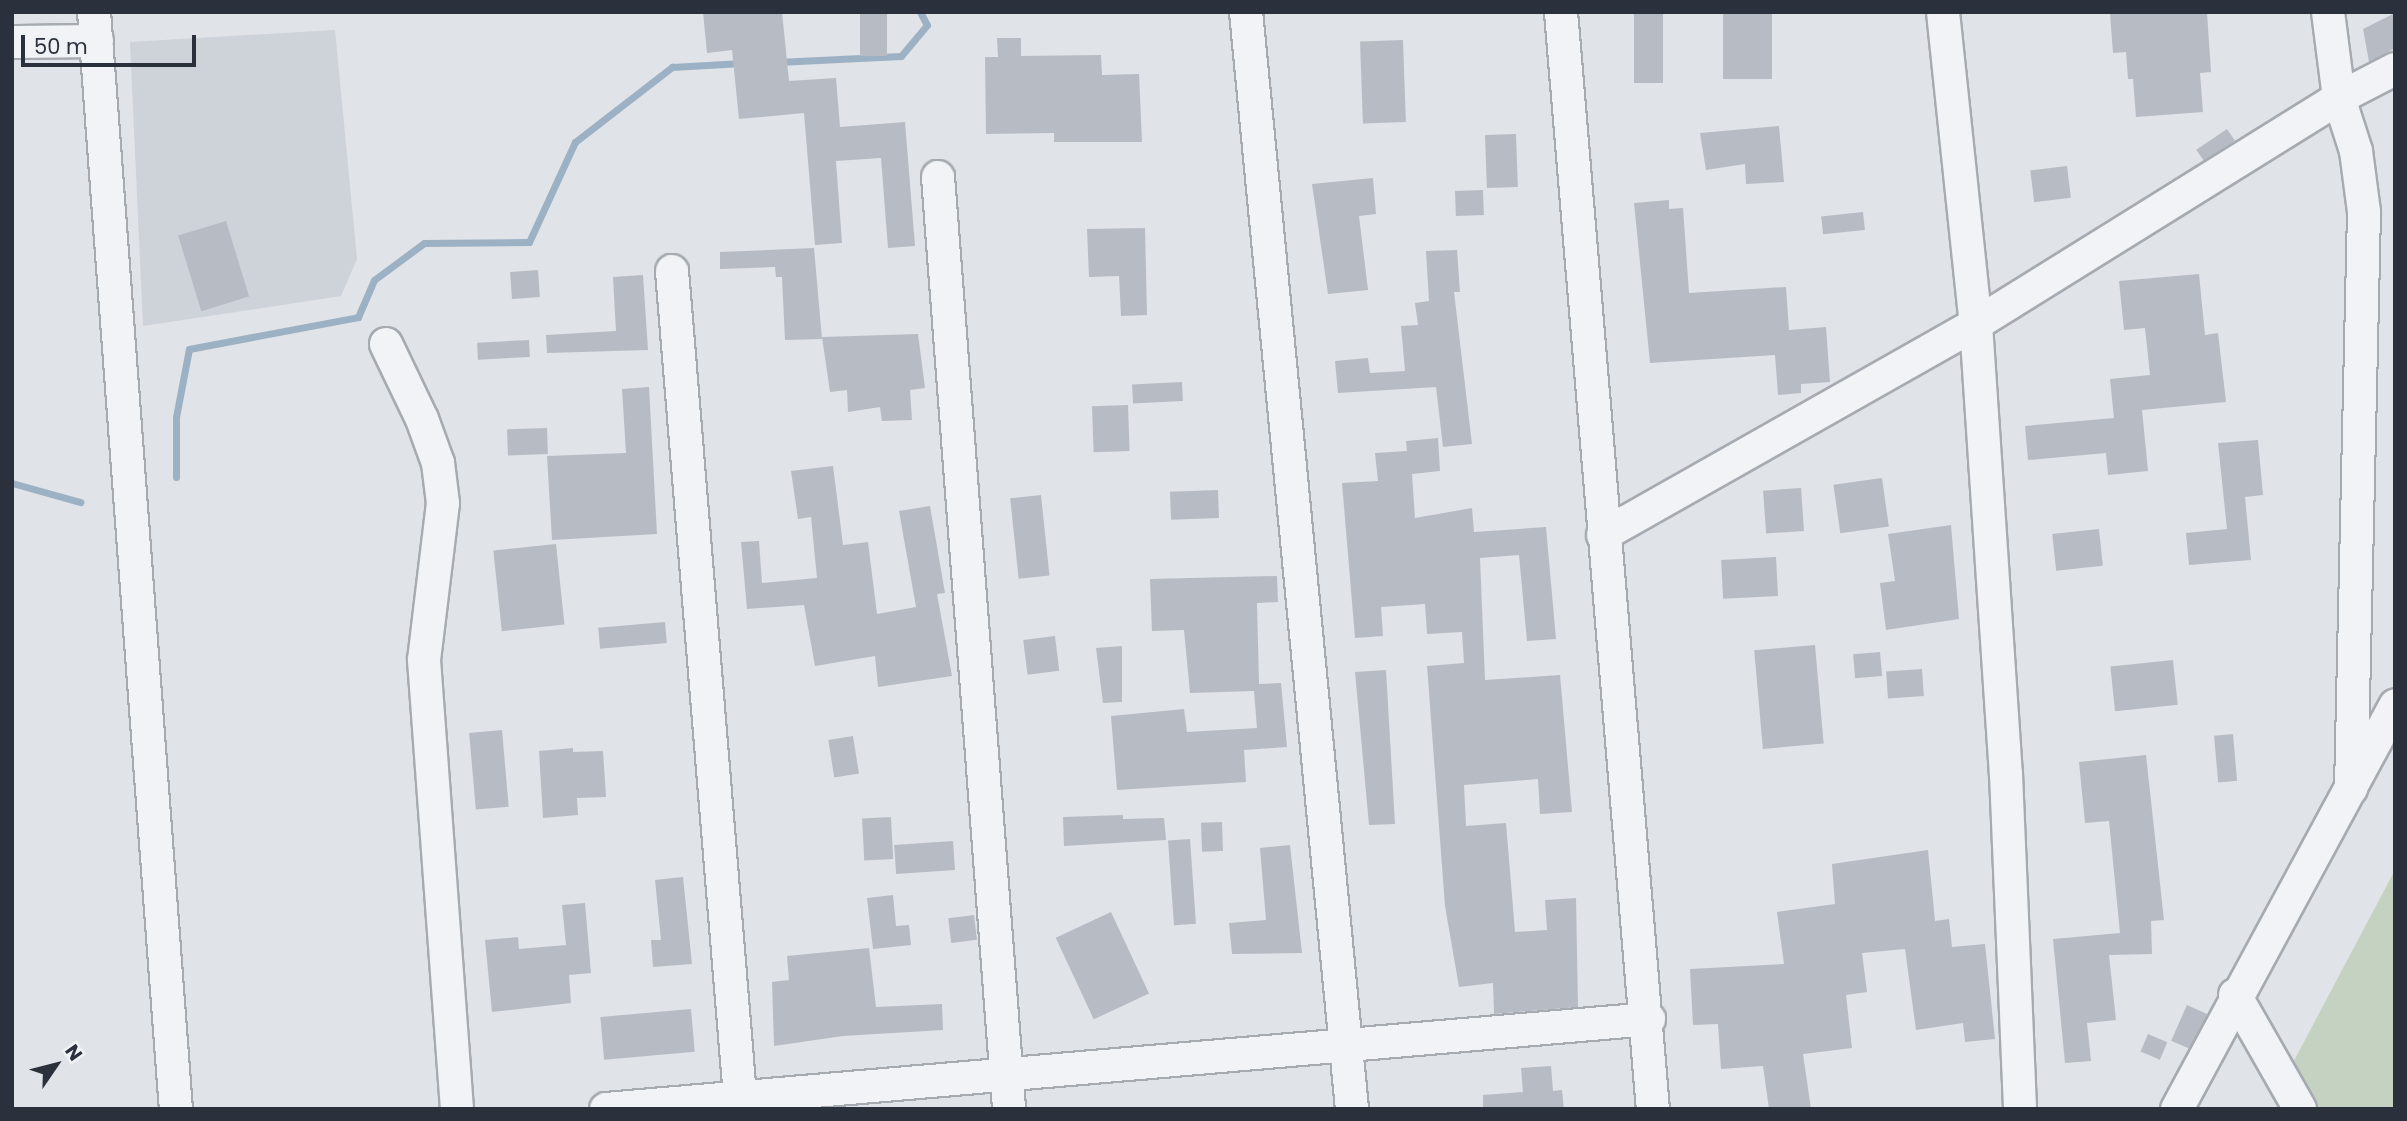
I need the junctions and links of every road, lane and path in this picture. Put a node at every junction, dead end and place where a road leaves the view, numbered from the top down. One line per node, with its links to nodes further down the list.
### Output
1 (1246, 12): 18 (street)
2 (1561, 12): 13 (street)
3 (1943, 12): 11 (street)
4 (2328, 12): 8 (street)
5 (96, 27): 6 (street); 21 (street)
6 (12, 42)
7 (2395, 69): 8 (street)
8 (2339, 98): 11 (street); 15 (street)
9 (938, 177): 19 (street)
10 (672, 271): 20 (street)
11 (1976, 324): 13 (street); 27 (street)
12 (386, 344): 22 (street)
13 (1603, 535): 17 (street)
14 (2395, 705): 15 (street)
15 (2351, 789): 16 (street)
16 (2235, 995): 28 (street); 29 (street)
17 (1649, 1019): 18 (street); 26 (street)
18 (1347, 1048): 19 (street); 25 (street)
19 (1005, 1076): 20 (street); 24 (street)
20 (741, 1104): 23 (street)
21 (176, 1109)
22 (457, 1109)
23 (606, 1109)
24 (1009, 1109)
25 (1352, 1109)
26 (1653, 1109)
27 (2020, 1109)
28 (2177, 1109)
29 (2300, 1109)

